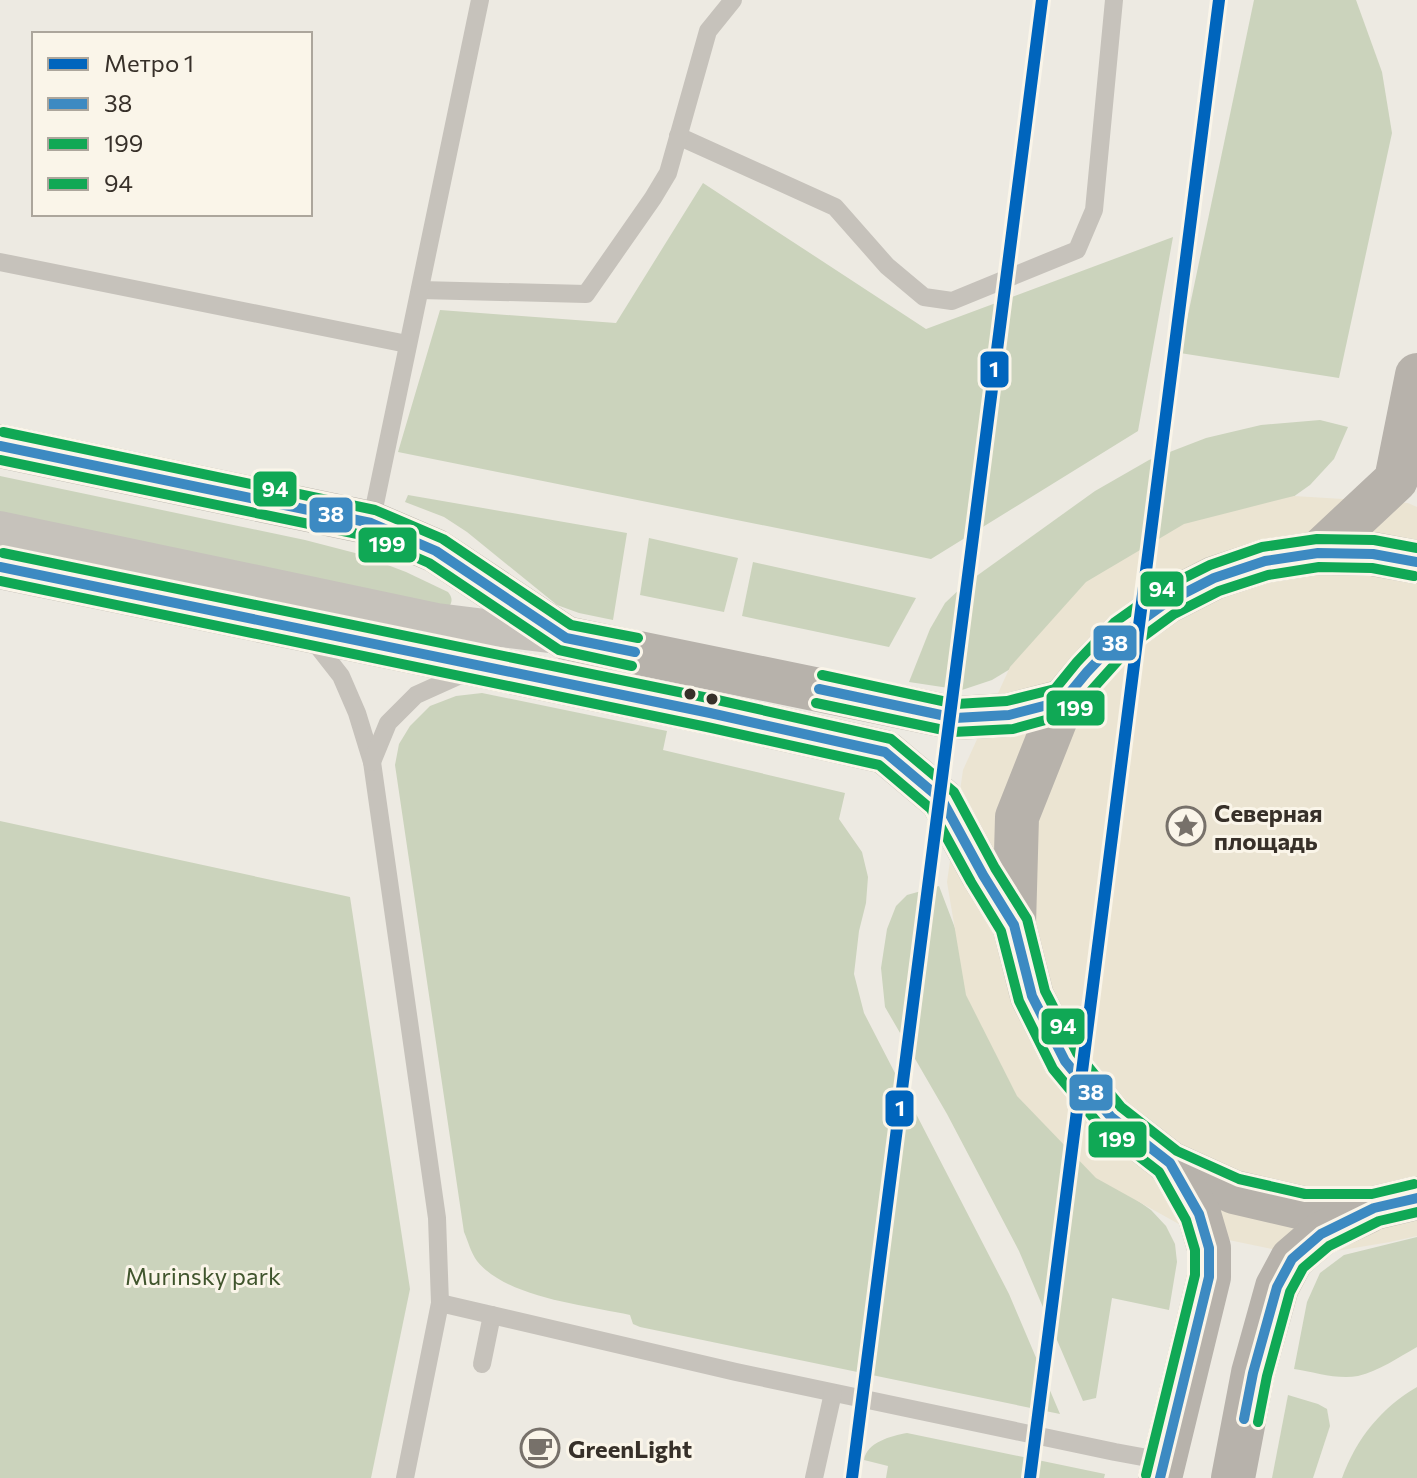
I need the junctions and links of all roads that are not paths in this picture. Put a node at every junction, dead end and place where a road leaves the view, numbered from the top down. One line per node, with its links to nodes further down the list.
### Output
1 (480, 0): 6 (lane)
2 (733, 0): 4 (lane)
3 (1114, 0): 4 (lane)
4 (678, 136): 6 (lane)
5 (0, 262): 7 (lane)
6 (420, 290): 7 (lane)
7 (407, 344): 10 (lane)
8 (1417, 375): 12 (main road)
9 (0, 446): 10 (main road)
10 (371, 523): 16 (main road)
11 (0, 529): 16 (street)
12 (1318, 553): 13 (main road); 18 (main road)
13 (1417, 562)
14 (0, 567): 15 (main road)
15 (305, 631): 17 (main road); 19 (lane)
16 (566, 638): 18 (main road)
17 (480, 666): 19 (lane); 20 (main road)
18 (1063, 701): 20 (main road)
19 (372, 762): 24 (lane)
20 (1014, 925): 21 (main road)
21 (1170, 1163): 23 (main road); 28 (main road)
22 (1417, 1198): 23 (main road)
23 (1374, 1208): 31 (main road)
24 (440, 1303): 25 (lane); 29 (lane)
25 (492, 1315): 26 (lane); 27 (lane)
26 (482, 1364)
27 (833, 1393): 28 (lane); 30 (lane)
28 (1162, 1470)
29 (405, 1478)
30 (814, 1478)
31 (1233, 1478)

